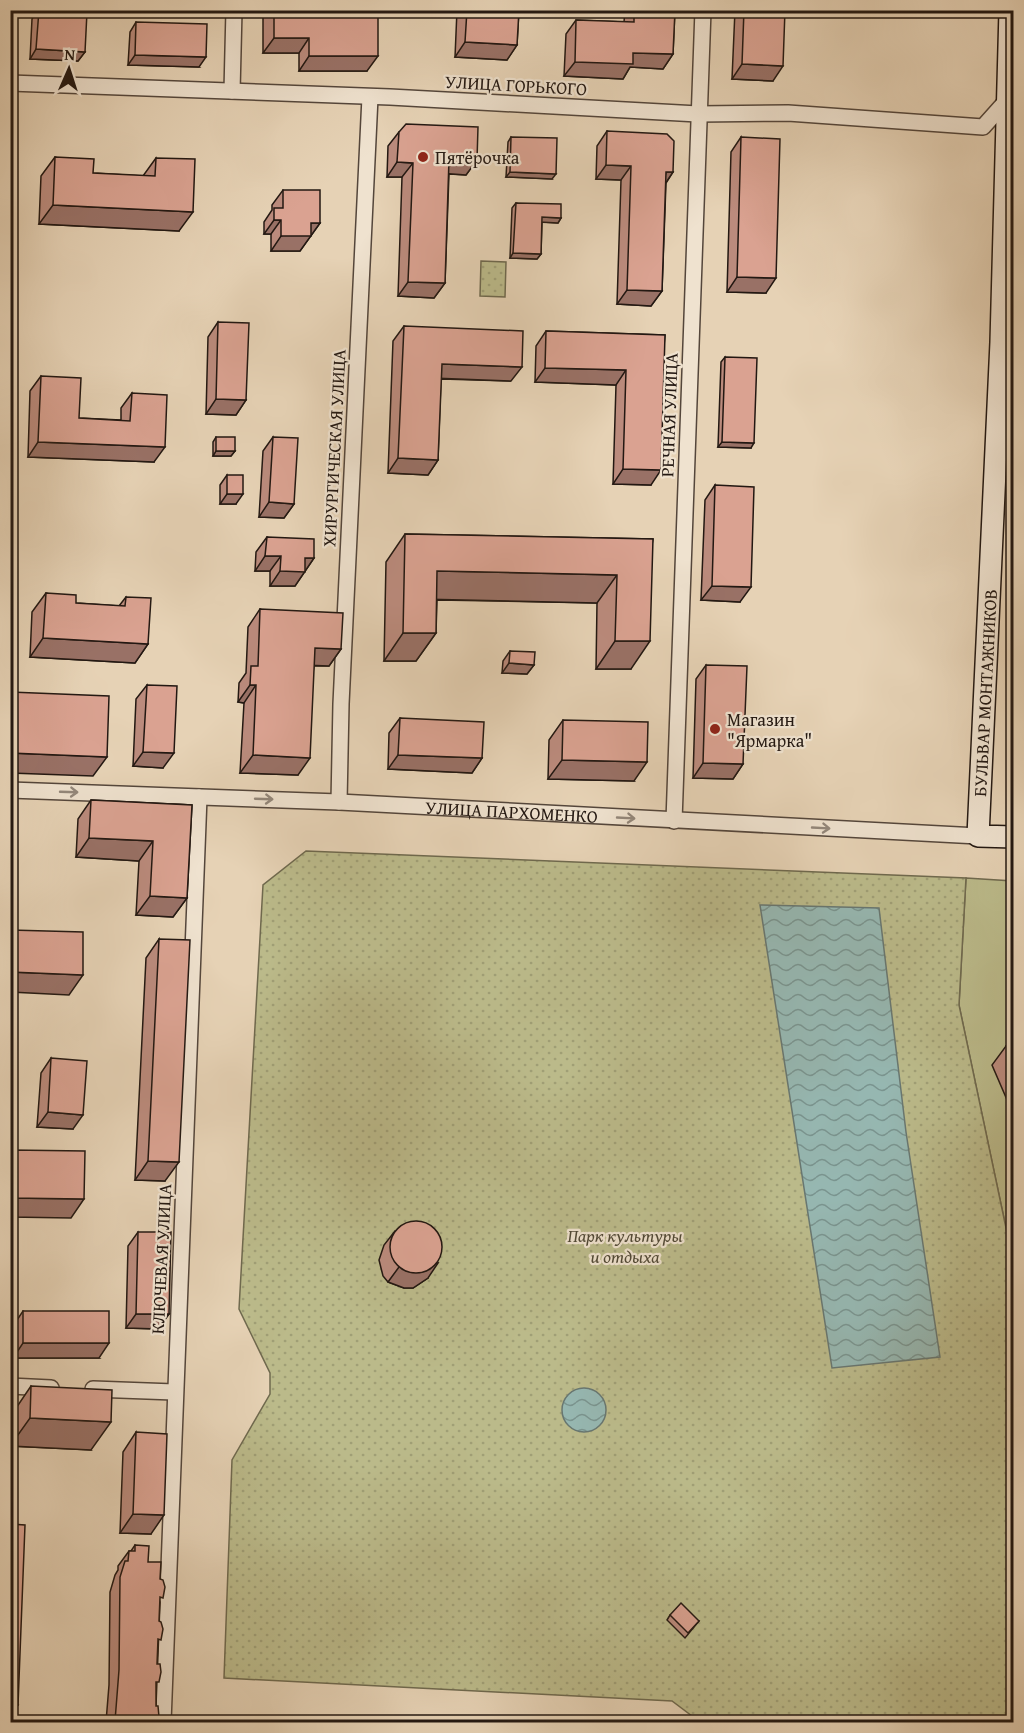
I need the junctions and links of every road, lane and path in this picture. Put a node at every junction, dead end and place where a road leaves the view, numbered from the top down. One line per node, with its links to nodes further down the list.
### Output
1 (234, 10): 5 (street)
2 (703, 10): 8 (street, РЕЧНАЯ УЛИЦА)
3 (1010, 10): 7 (street, БУЛЬВАР МОНТАЖНИКОВ)
4 (10, 83): 5 (street, УЛИЦА ГОРЬКОГО)
5 (232, 92): 6 (street, УЛИЦА ГОРЬКОГО)
6 (370, 97): 8 (street, УЛИЦА ГОРЬКОГО); 11 (street, ХИРУРГИЧЕСКАЯ УЛИЦА)
7 (1011, 99): 8 (street, УЛИЦА ГОРЬКОГО); 13 (street, БУЛЬВАР МОНТАЖНИКОВ)
8 (698, 114): 12 (street, РЕЧНАЯ УЛИЦА)
9 (10, 790): 10 (street, УЛИЦА ПАРХОМЕНКО, one-way to 10)
10 (199, 797): 11 (street, УЛИЦА ПАРХОМЕНКО, one-way to 11); 16 (street, КЛЮЧЕВАЯ УЛИЦА)
11 (339, 802): 12 (street, УЛИЦА ПАРХОМЕНКО, one-way to 12)
12 (674, 821): 13 (street, УЛИЦА ПАРХОМЕНКО, one-way to 13)
13 (978, 836): 14 (street, УЛИЦА ПАРХОМЕНКО)
14 (1014, 837)
15 (10, 1386): 16 (street)
16 (174, 1392): 17 (street, КЛЮЧЕВАЯ УЛИЦА)
17 (163, 1722)

